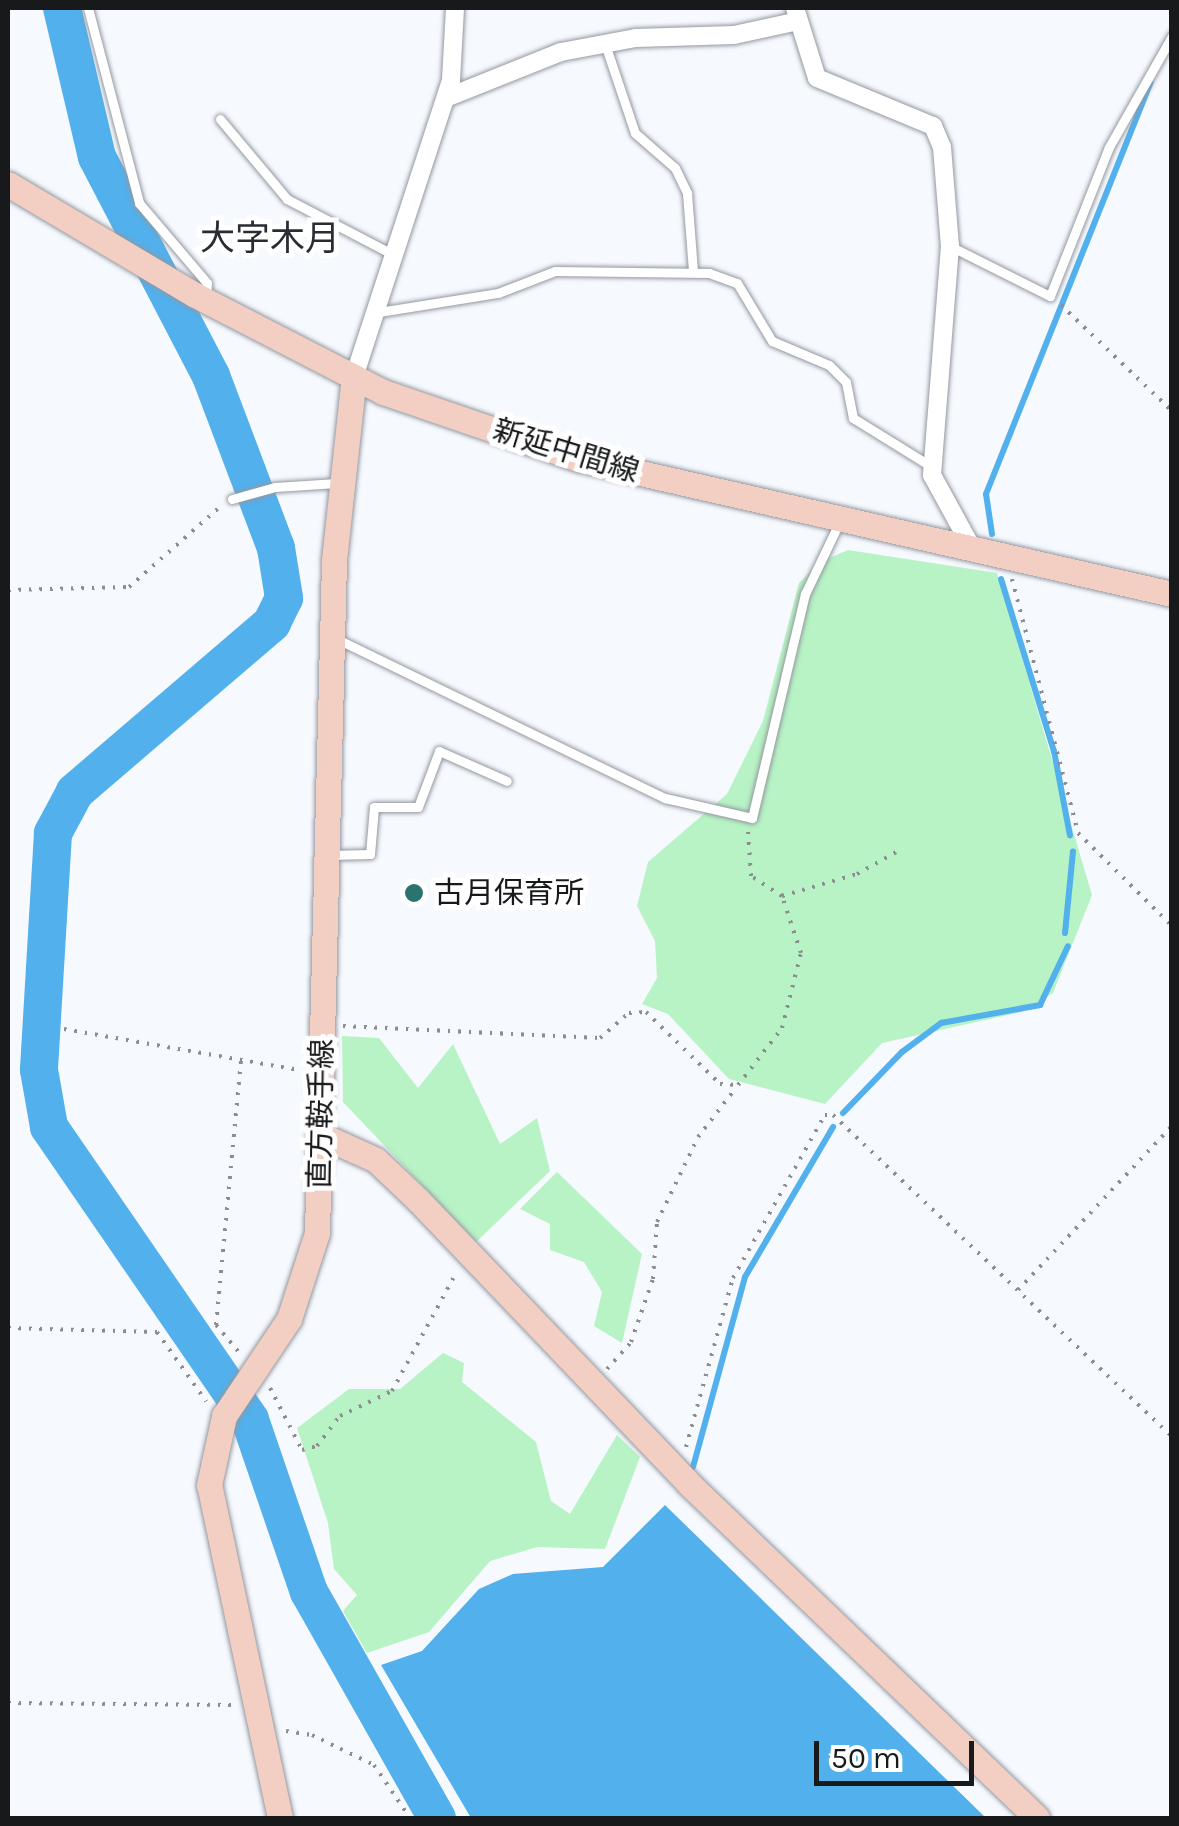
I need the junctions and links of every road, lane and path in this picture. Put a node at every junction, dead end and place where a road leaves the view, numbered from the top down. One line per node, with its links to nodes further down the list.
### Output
1 (88, 8): 13 (lane)
2 (455, 8): 6 (street)
3 (797, 14): 5 (street); 9 (street)
4 (1172, 36): 12 (lane)
5 (605, 44): 6 (street); 11 (lane)
6 (446, 98): 10 (street)
7 (220, 119): 10 (lane)
8 (8, 184): 13 (main road, 新延中間線)
9 (950, 246): 12 (lane); 17 (street)
10 (396, 256): 14 (street)
11 (693, 272): 14 (lane); 17 (lane)
12 (1050, 296): 16 (path)
13 (200, 298): 15 (main road, 新延中間線)
14 (379, 312): 15 (street)
15 (354, 377): 18 (main road, 直方鞍手線); 20 (main road, 新延中間線)
16 (1172, 411)
17 (932, 467): 21 (street)
18 (338, 483): 19 (lane); 25 (main road, 直方鞍手線)
19 (232, 500): 23 (path)
20 (840, 521): 21 (main road, 新延中間線); 27 (lane)
21 (973, 550): 22 (main road, 新延中間線)
22 (1009, 558): 24 (main road, 新延中間線); 31 (path)
23 (8, 590)
24 (1172, 594)
25 (332, 636): 27 (lane); 29 (main road, 直方鞍手線)
26 (507, 780): 29 (lane)
27 (752, 818): 30 (path)
28 (900, 850): 30 (path)
29 (327, 855): 32 (main road, 直方鞍手線)
30 (782, 896): 36 (path)
31 (1172, 926)
32 (323, 1026): 35 (main road, 直方鞍手線); 36 (path)
33 (64, 1030): 34 (path)
34 (241, 1060): 35 (path); 42 (path)
35 (323, 1074): 38 (main road, 直方鞍手線)
36 (738, 1086): 43 (path)
37 (1172, 1126): 40 (path)
38 (323, 1136): 39 (main road); 42 (main road, 直方鞍手線)
39 (470, 1254): 42 (path); 43 (main road)
40 (1018, 1290): 45 (path); 46 (path)
41 (8, 1328): 44 (path)
42 (256, 1370): 44 (main road, 直方鞍手線)
43 (592, 1382): 46 (main road)
44 (222, 1420): 48 (main road, 直方鞍手線)
45 (1172, 1438)
46 (673, 1468): 52 (main road)
47 (8, 1703): 48 (path)
48 (254, 1706): 49 (main road, 直方鞍手線)
49 (260, 1732): 50 (main road, 直方鞍手線); 51 (path)
50 (280, 1818)
51 (410, 1818)
52 (1037, 1818)

